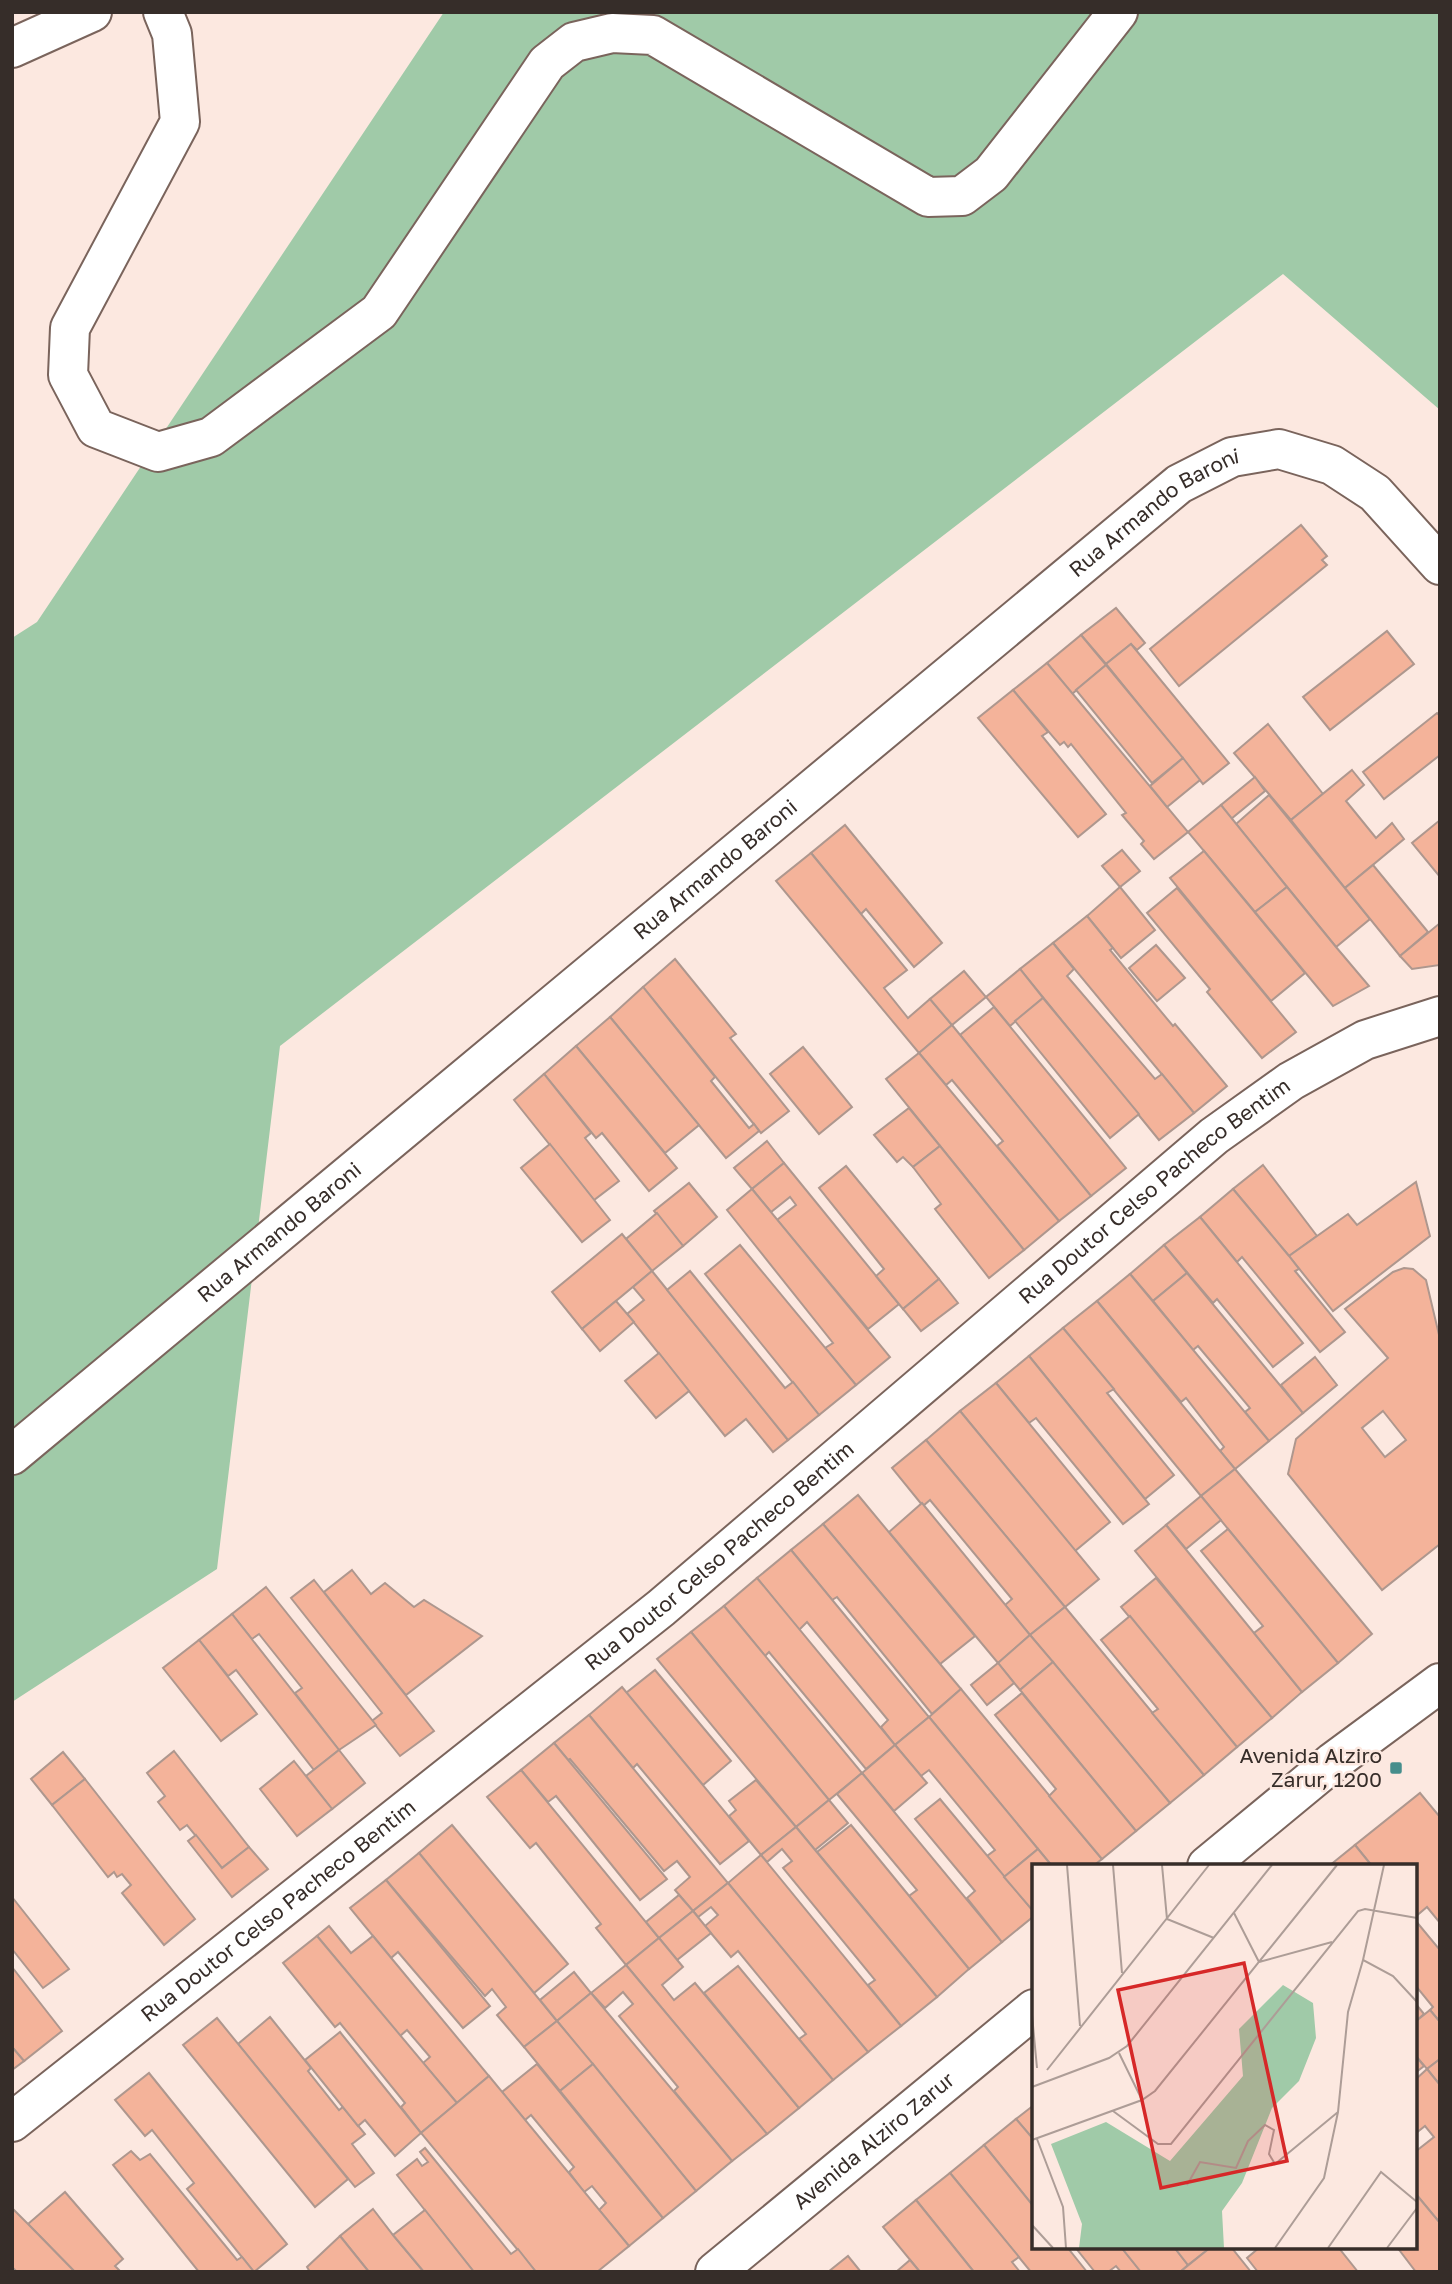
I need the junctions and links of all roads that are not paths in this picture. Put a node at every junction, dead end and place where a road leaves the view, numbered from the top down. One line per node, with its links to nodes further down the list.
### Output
1 (92, 12): 4 (street)
2 (163, 12): 3 (street)
3 (1118, 12)
4 (12, 48)
5 (1440, 565): 7 (street, Rua Armando Baroni)
6 (1440, 1016): 11 (street, Rua Doutor Celso Pacheco Bentim)
7 (12, 1455)
8 (1440, 1683): 9 (street)
9 (1209, 1864)
10 (1032, 2011): 12 (street, Avenida Alziro Zarur)
11 (12, 2122)
12 (715, 2272)

